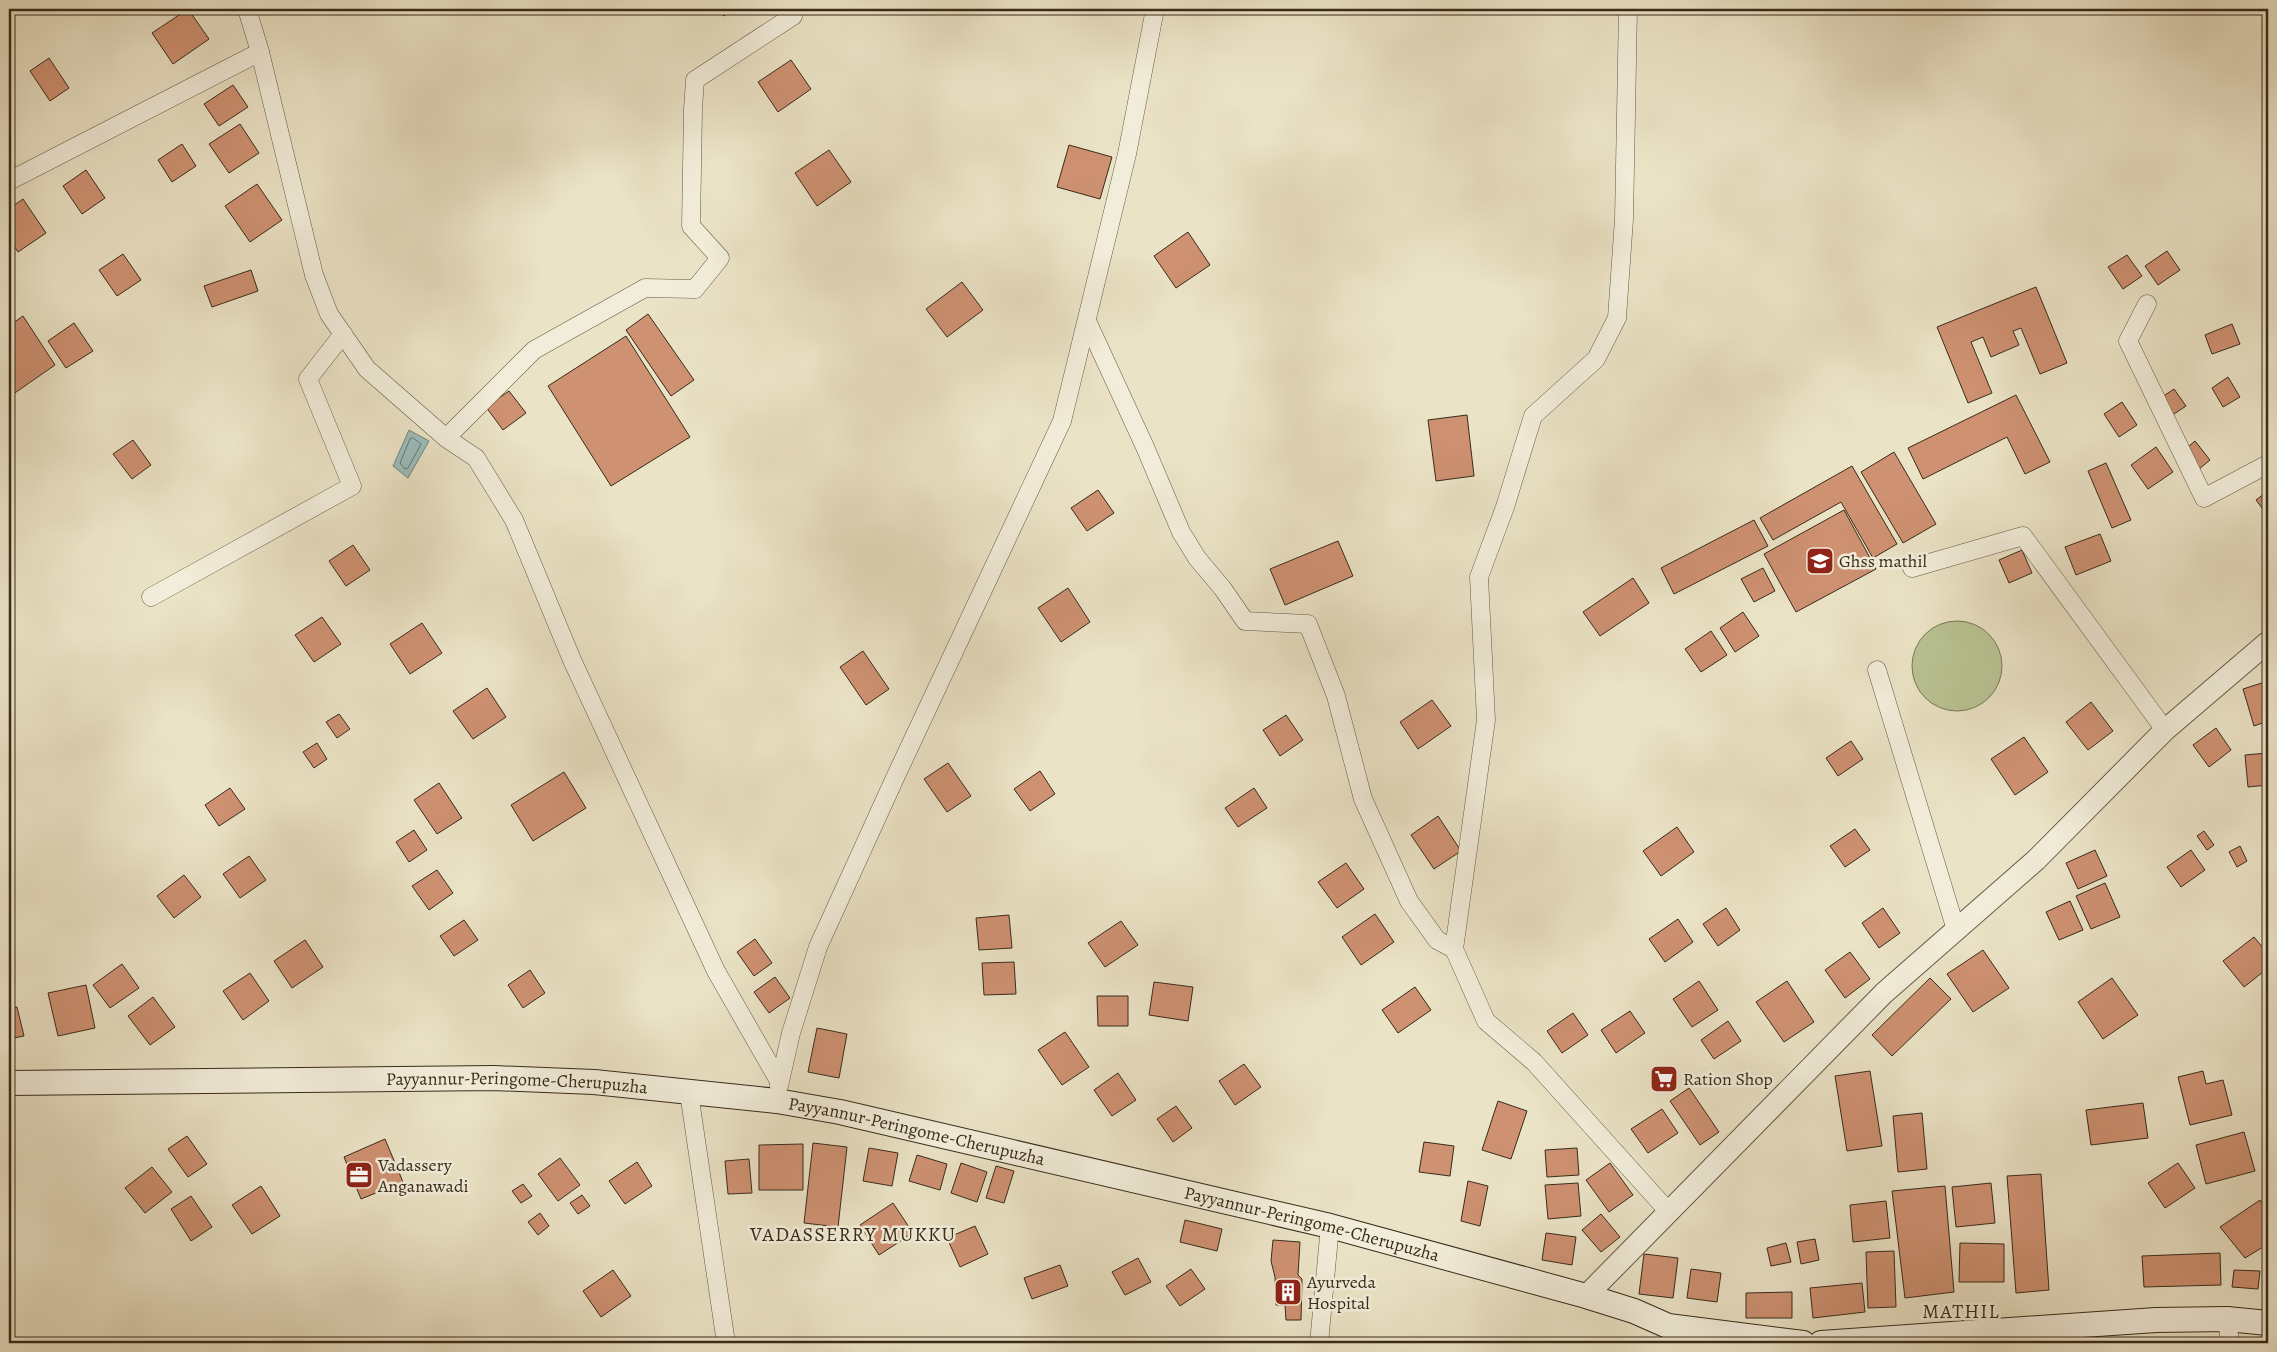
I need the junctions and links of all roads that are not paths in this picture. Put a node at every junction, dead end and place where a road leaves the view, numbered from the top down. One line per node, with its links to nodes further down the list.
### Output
1 (247, 9): 5 (street)
2 (789, 9): 10 (street)
3 (1154, 9): 8 (street)
4 (1628, 9): 18 (street)
5 (260, 52): 6 (street); 9 (street)
6 (9, 181)
7 (2147, 304): 11 (street)
8 (1087, 321): 18 (street); 20 (street)
9 (343, 334): 10 (street); 13 (street)
10 (446, 438): 20 (street)
11 (2268, 464)
12 (1912, 568): 16 (street)
13 (151, 597)
14 (2268, 642): 16 (street)
15 (1877, 670): 17 (street)
16 (2164, 730): 17 (street)
17 (1956, 930): 22 (street)
18 (1454, 949): 22 (street)
19 (9, 1083): 21 (main road, Payyannur-Peringome-Cherupuzha)
20 (778, 1091): 21 (main road, Payyannur-Peringome-Cherupuzha); 23 (main road, Payyannur-Peringome-Cherupuzha)
21 (689, 1093): 29 (street)
22 (1668, 1211): 24 (street)
23 (1330, 1226): 24 (main road, Payyannur-Peringome-Cherupuzha); 30 (street)
24 (1586, 1296): 28 (main road, Payyannur-Peringome-Cherupuzha)
25 (2227, 1319): 26 (main road); 27 (main road); 33 (street)
26 (2268, 1323)
27 (2006, 1336): 32 (main road)
28 (1733, 1339): 31 (main road, Payyannur-Peringome-Cherupuzha)
29 (726, 1343)
30 (1319, 1343)
31 (1803, 1343)
32 (1821, 1343)
33 (2230, 1343)

